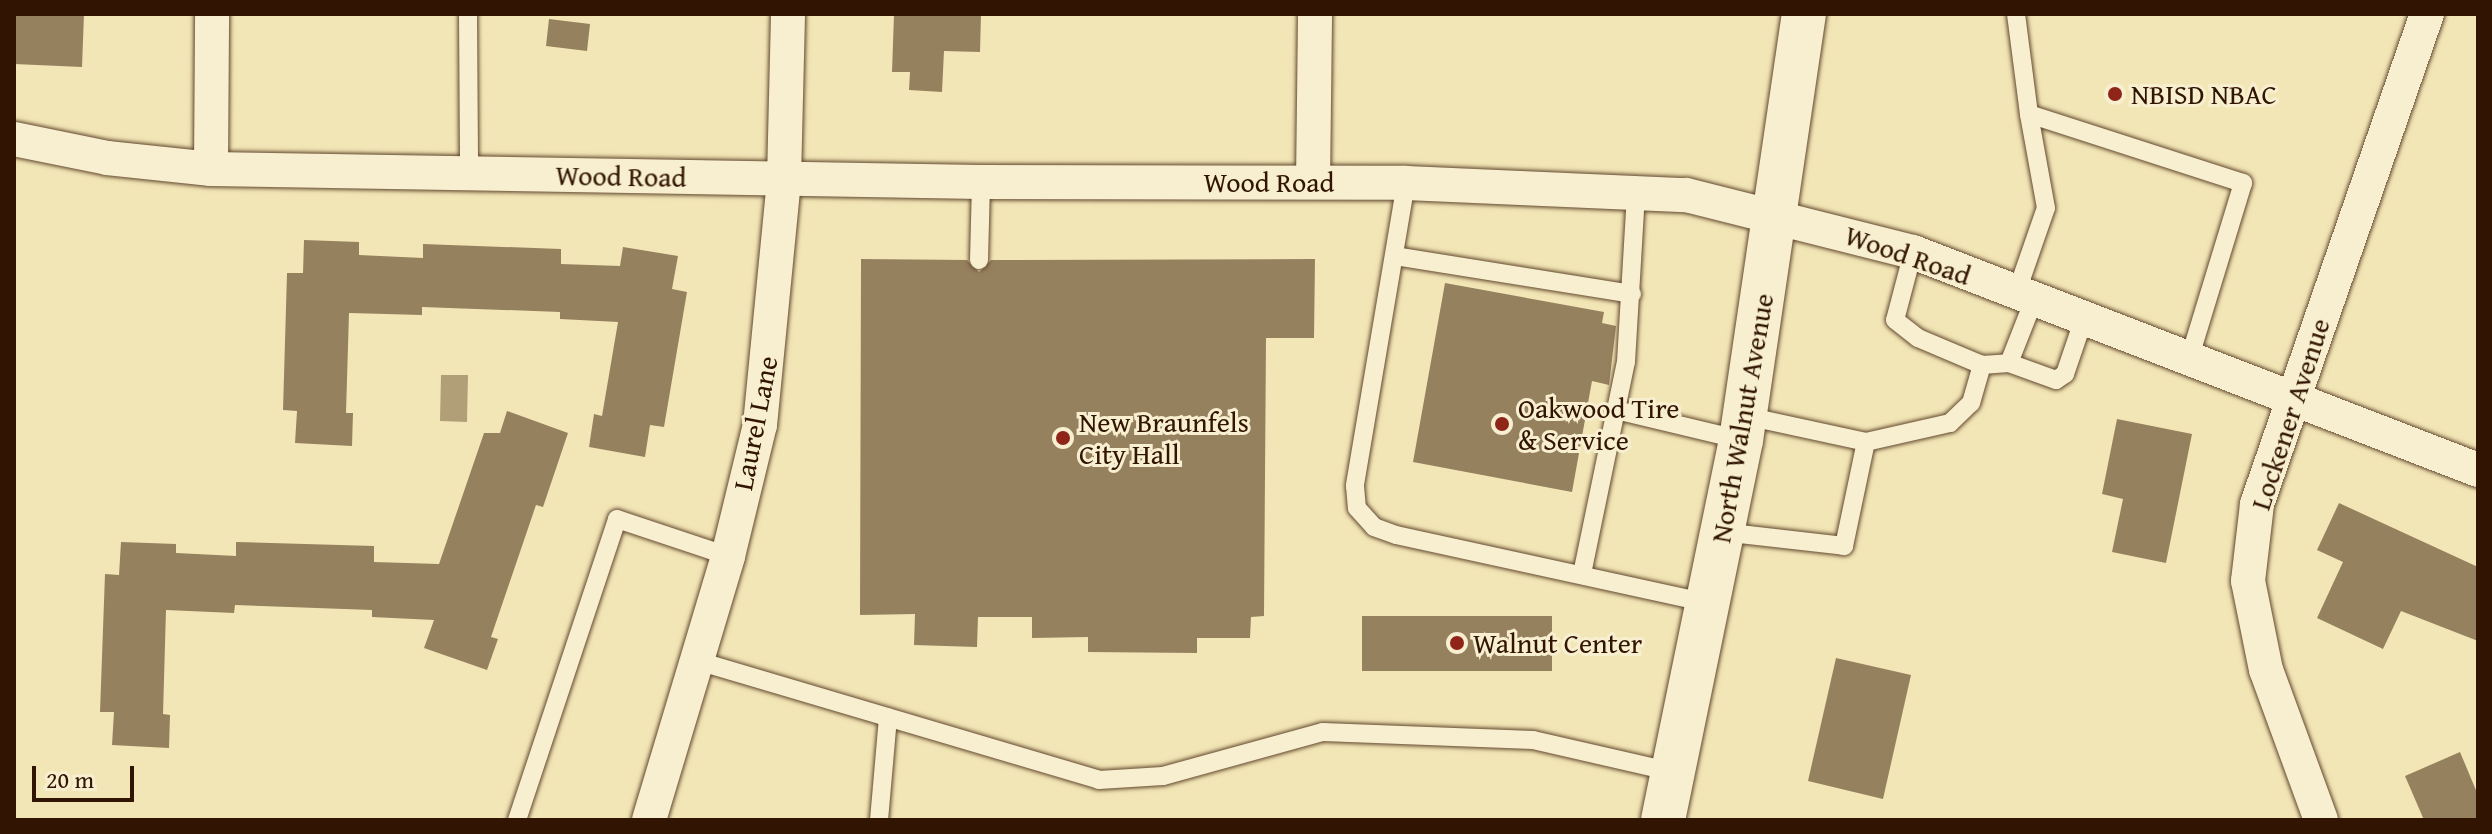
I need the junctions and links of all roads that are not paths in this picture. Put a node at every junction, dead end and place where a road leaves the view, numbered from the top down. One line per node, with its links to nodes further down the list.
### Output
1 (212, 14): 10 (street)
2 (468, 14): 11 (lane)
3 (788, 14): 12 (street, Laurel Lane)
4 (1315, 14): 14 (street)
5 (1804, 14): 17 (main road, North Walnut Avenue)
6 (2016, 14): 8 (lane)
7 (2427, 14): 27 (street, Lockener Avenue)
8 (2029, 114): 22 (lane); 24 (lane)
9 (14, 139): 10 (street, Wood Road)
10 (211, 169): 11 (street, Wood Road)
11 (469, 172): 12 (street, Wood Road)
12 (784, 179): 13 (street, Wood Road); 33 (street, Laurel Lane)
13 (981, 182): 14 (street, Wood Road); 20 (lane)
14 (1313, 182): 15 (street, Wood Road)
15 (1406, 183): 16 (street, Wood Road); 19 (lane)
16 (1636, 194): 17 (street, Wood Road); 21 (lane)
17 (1777, 215): 18 (street, Wood Road); 29 (main road, North Walnut Avenue)
18 (1913, 252): 22 (street, Wood Road); 26 (lane)
19 (1395, 256): 21 (lane); 34 (lane)
20 (979, 260)
21 (1632, 294): 28 (lane)
22 (2024, 298): 23 (street, Wood Road); 25 (lane)
23 (2083, 321): 24 (street, Wood Road); 25 (lane)
24 (2189, 360): 27 (street, Wood Road)
25 (2009, 363): 26 (lane)
26 (1982, 365): 30 (lane)
27 (2292, 397): 31 (street, Wood Road); 43 (street, Lockener Avenue)
28 (1616, 410): 29 (lane); 34 (lane)
29 (1744, 428): 30 (lane); 32 (main road, North Walnut Avenue)
30 (1866, 442): 32 (lane)
31 (2478, 470)
32 (1722, 532): 35 (main road, North Walnut Avenue)
33 (728, 556): 36 (street, Laurel Lane); 39 (lane)
34 (1582, 574): 35 (lane)
35 (1707, 603): 38 (main road, North Walnut Avenue)
36 (698, 661): 37 (lane); 40 (street, Laurel Lane)
37 (888, 717): 38 (lane); 41 (lane)
38 (1673, 772): 42 (main road, North Walnut Avenue)
39 (517, 820)
40 (649, 820)
41 (879, 820)
42 (1663, 820)
43 (2321, 820)

